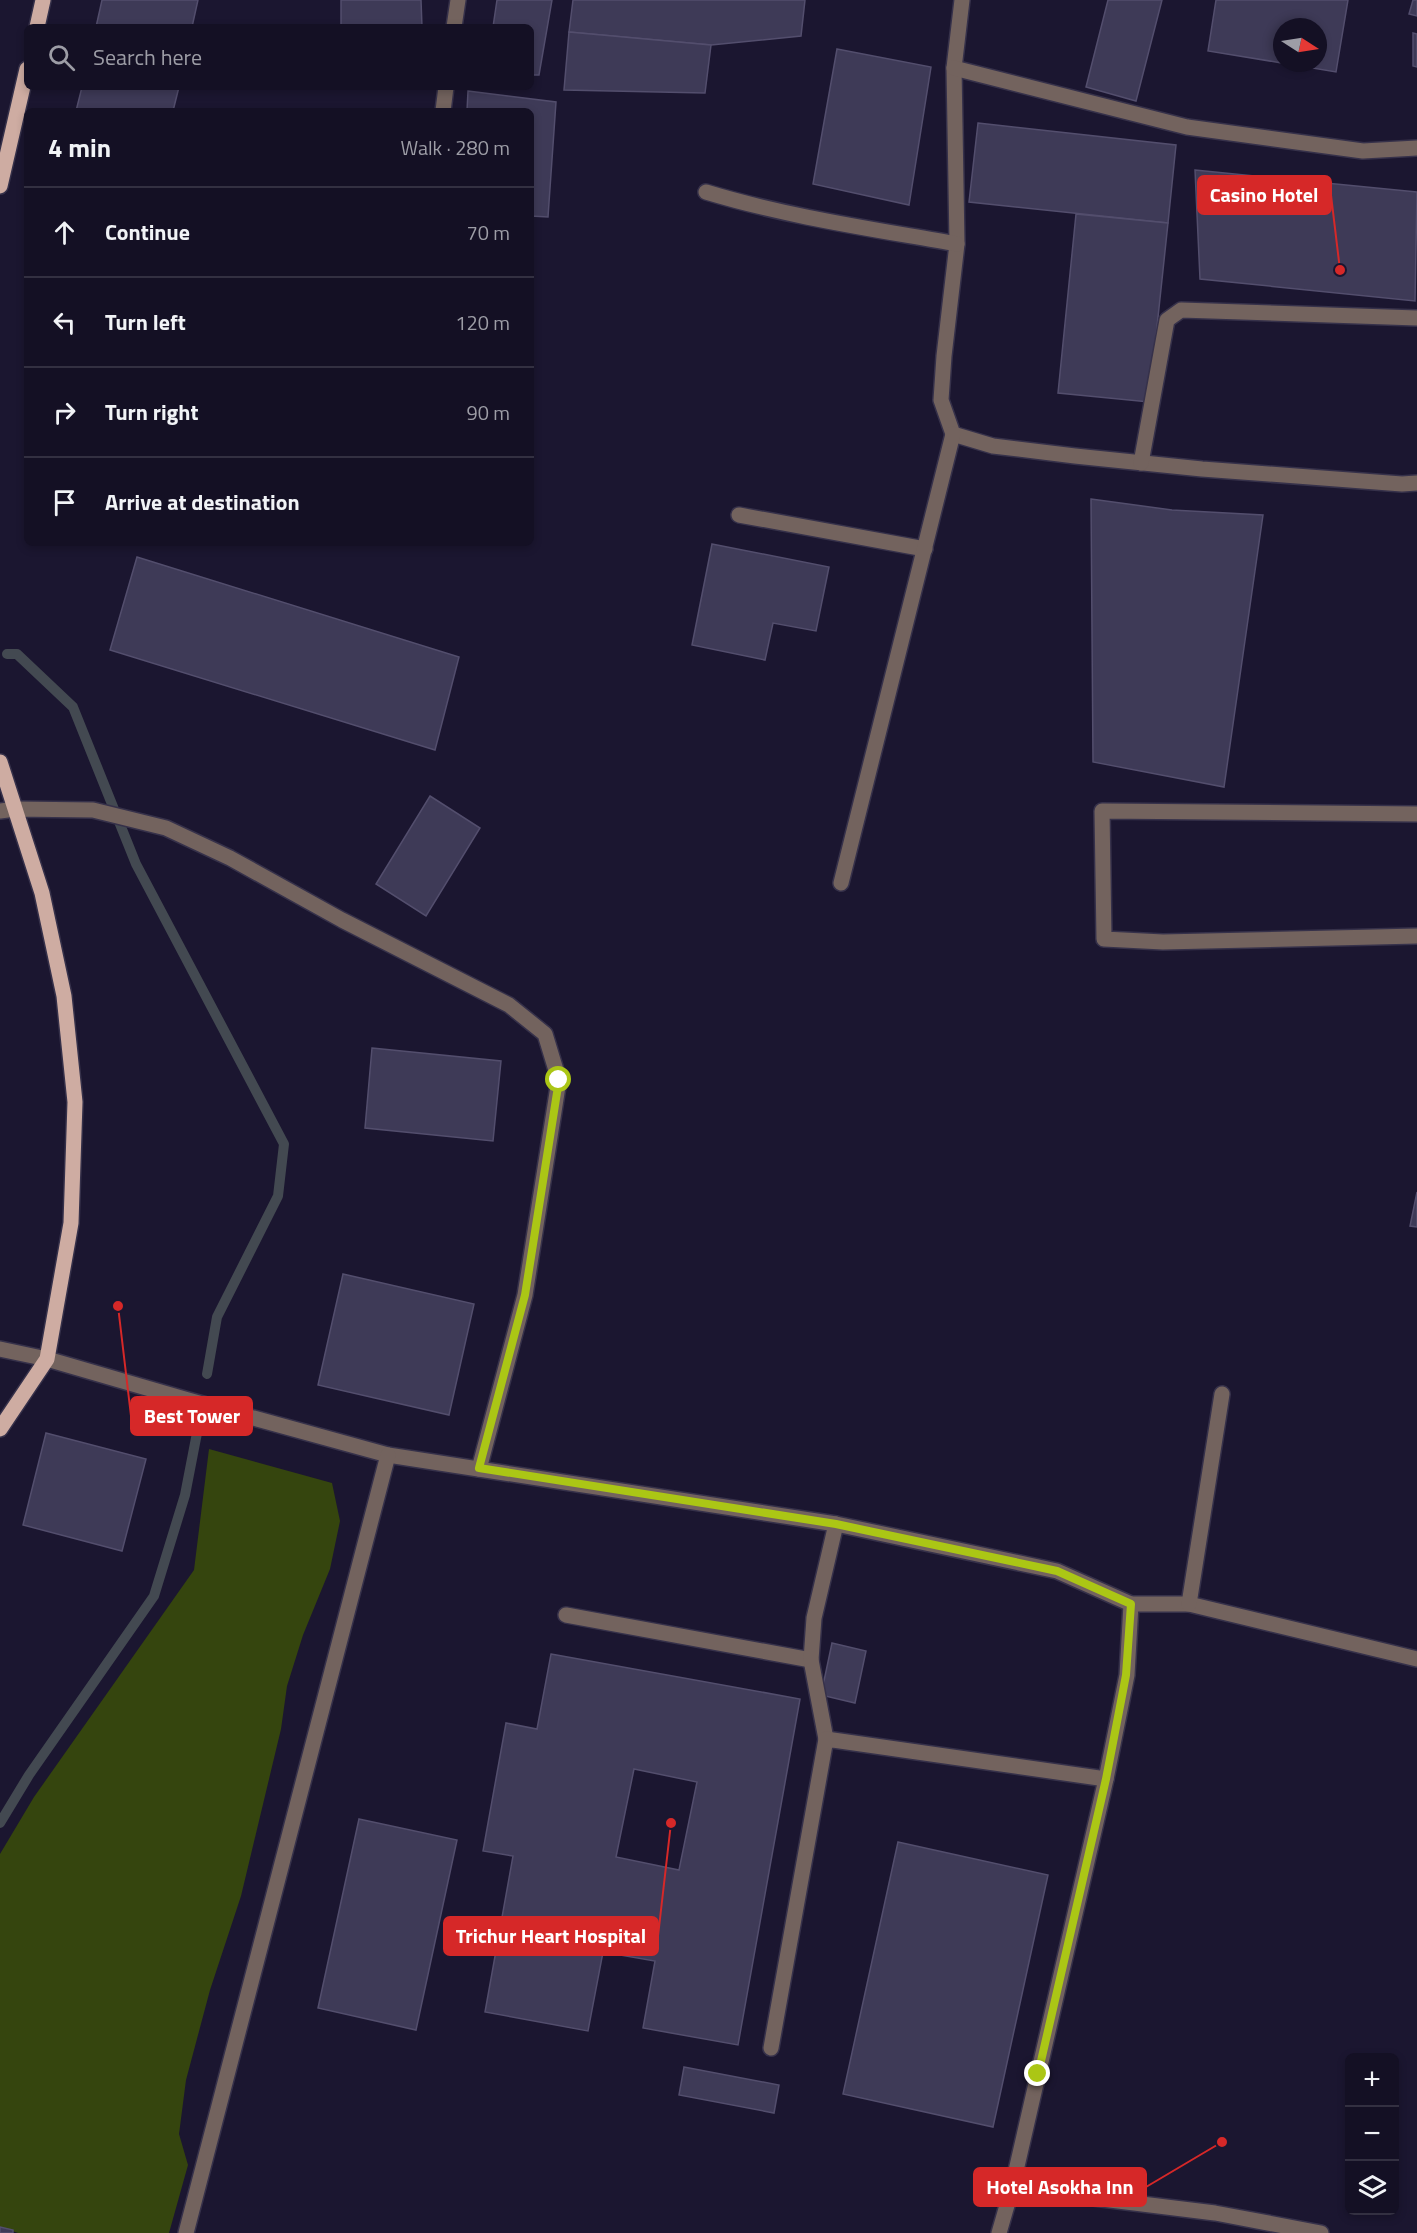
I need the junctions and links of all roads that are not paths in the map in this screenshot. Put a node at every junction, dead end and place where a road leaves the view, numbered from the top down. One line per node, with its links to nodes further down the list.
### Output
1 (43, 0): 4 (main road)
2 (458, 0): 5 (street)
3 (962, 0): 6 (street)
4 (38, 24)
5 (454, 24)
6 (954, 68): 10 (street); 14 (street)
7 (24, 81): 11 (main road)
8 (446, 90): 9 (street)
9 (443, 108)
10 (1417, 148)
11 (3, 162): 12 (main road)
12 (0, 186)
13 (706, 192): 14 (street)
14 (957, 244): 16 (street)
15 (1417, 318): 17 (street)
16 (953, 434): 17 (street); 20 (street)
17 (1141, 463): 18 (street)
18 (1417, 483)
19 (739, 515): 20 (street)
20 (925, 549): 24 (street)
21 (0, 762): 22 (main road)
22 (8, 810): 27 (main road); 31 (street)
23 (1417, 814): 25 (street)
24 (842, 883)
25 (1417, 936)
26 (0, 1349): 27 (street)
27 (47, 1359): 29 (main road); 30 (street)
28 (1222, 1394): 34 (street)
29 (0, 1429)
30 (388, 1455): 31 (street); 42 (street)
31 (479, 1468): 32 (street)
32 (836, 1524): 33 (street); 37 (street)
33 (1131, 1604): 34 (street); 39 (street)
34 (1189, 1604): 36 (street)
35 (566, 1615): 37 (street)
36 (1417, 1659)
37 (811, 1660): 38 (street)
38 (826, 1738): 39 (street); 40 (street)
39 (1106, 1779): 41 (street)
40 (771, 2048)
41 (1011, 2188): 43 (street); 44 (street)
42 (186, 2233)
43 (999, 2233)
44 (1320, 2233)

